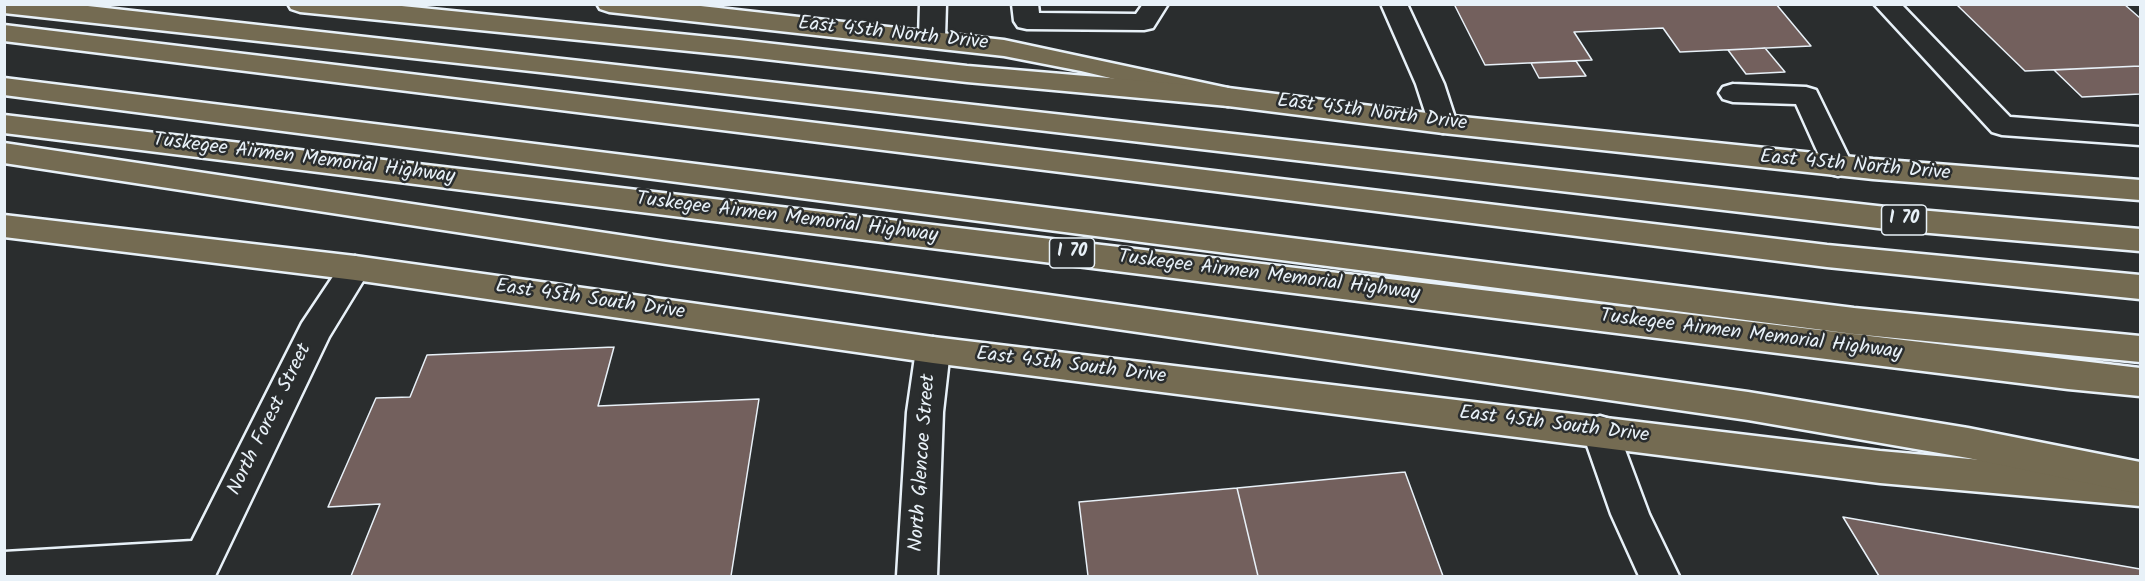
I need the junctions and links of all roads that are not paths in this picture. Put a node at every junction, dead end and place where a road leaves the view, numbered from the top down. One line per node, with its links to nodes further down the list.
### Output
1 (300, 4): 14 (main road)
2 (609, 4): 10 (main road, East 45th North Drive)
3 (933, 4): 10 (street)
4 (1025, 4): 5 (street)
5 (1156, 4)
6 (1394, 4): 16 (street)
7 (1886, 4): 17 (street)
8 (4, 5): 21 (main road, I 70)
9 (4, 33): 12 (main road)
10 (932, 38): 14 (main road, East 45th North Drive)
11 (4, 86): 26 (main road)
12 (476, 90): 21 (main road); 25 (main road)
13 (1733, 93): 19 (street)
14 (1228, 97): 16 (main road, East 45th North Drive)
15 (4, 124): 30 (main road, Tuskegee Airmen Memorial Highway / I 70)
16 (1443, 124): 19 (main road, East 45th North Drive)
17 (2140, 136)
18 (4, 153): 32 (main road)
19 (1839, 166): 20 (main road, East 45th North Drive)
20 (2140, 190)
21 (1667, 194): 23 (main road, I 70)
22 (4, 226): 24 (main road, East 45th South Drive)
23 (2140, 240)
24 (355, 268): 28 (main road, East 45th South Drive); 34 (street, North Forest Street)
25 (2140, 287)
26 (1975, 334): 27 (main road); 29 (main road)
27 (2140, 349)
28 (933, 350): 31 (main road, East 45th South Drive); 36 (street, North Glencoe Street)
29 (2140, 356)
30 (2140, 382)
31 (1600, 431): 33 (main road, East 45th South Drive); 37 (street)
32 (2140, 477)
33 (2140, 490)
34 (199, 567): 35 (street)
35 (4, 570)
36 (918, 576)
37 (1659, 576)

